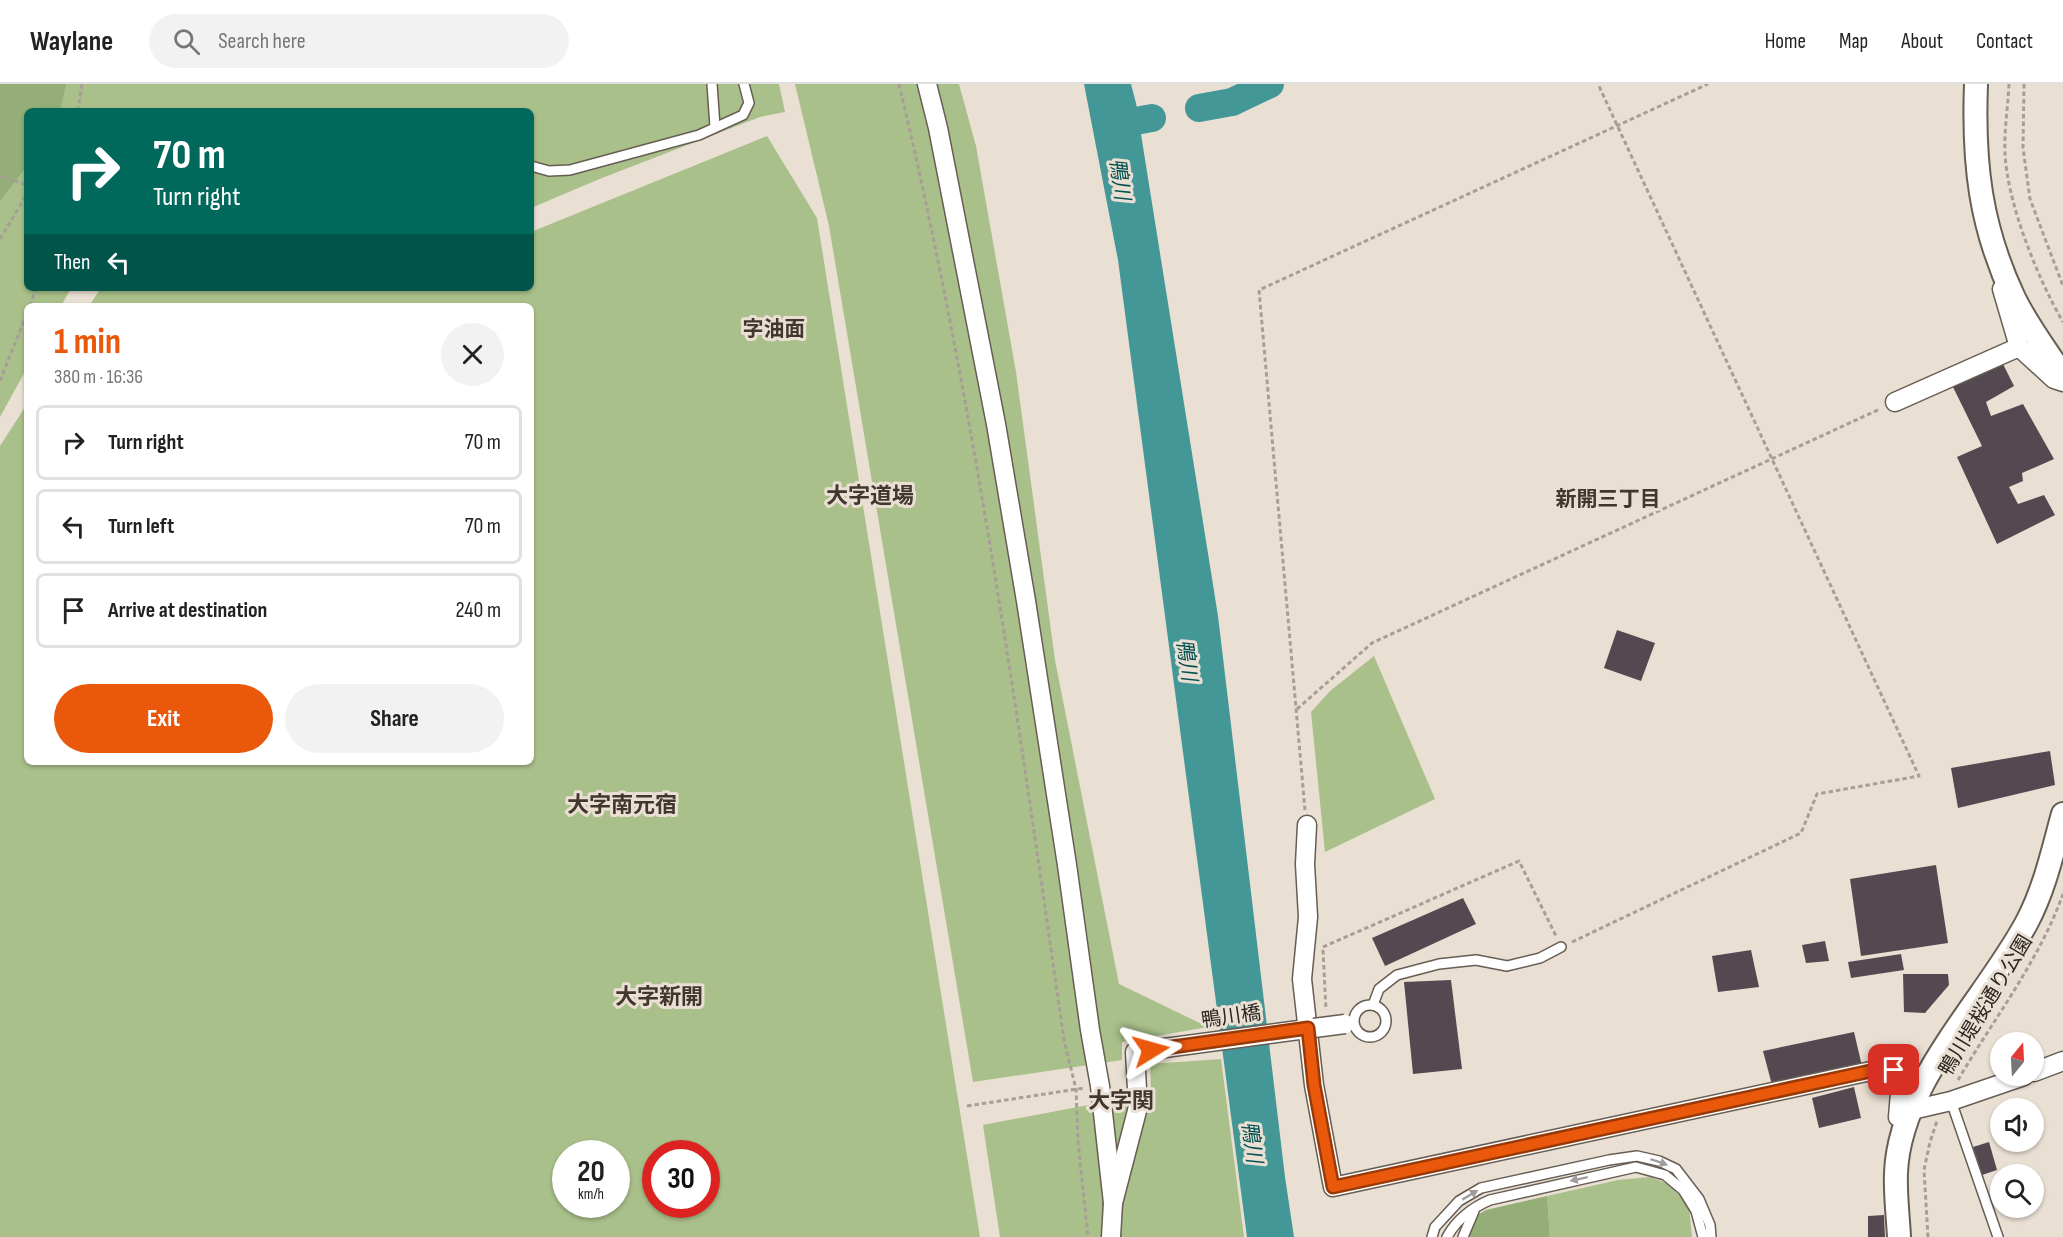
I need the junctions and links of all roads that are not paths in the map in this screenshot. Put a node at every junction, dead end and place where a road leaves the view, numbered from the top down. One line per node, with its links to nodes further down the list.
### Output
1 (712, 84): 5 (lane)
2 (744, 84): 5 (lane)
3 (927, 84): 23 (street)
4 (1976, 84): 7 (street)
5 (715, 128): 6 (lane)
6 (534, 167)
7 (2002, 270): 8 (street); 9 (street)
8 (2019, 347): 10 (street); 11 (street)
9 (2063, 376)
10 (2063, 382)
11 (1895, 402)
12 (2063, 814): 22 (street)
13 (1307, 825): 17 (street)
14 (1561, 947): 15 (lane)
15 (1373, 1005): 16 (lane); 16 (lane)
16 (1349, 1024): 17 (street, 鴨川橋, bridge)
17 (1308, 1029): 22 (street); 23 (street, 鴨川橋)
18 (2063, 1061): 19 (street)
19 (2044, 1068)
20 (1994, 1086): 21 (street)
21 (1947, 1102): 22 (street); 32 (lane)
22 (1909, 1115): 31 (street)
23 (1113, 1203): 25 (street)
24 (1476, 1206): 27 (lane); 28 (lane); 29 (lane, one-way to 24)
25 (1110, 1237)
26 (1432, 1237): 30 (lane, one-way to 30)
27 (1447, 1237)
28 (1463, 1237)
29 (1703, 1237)
30 (1712, 1237)
31 (1899, 1237)
32 (1998, 1237)

